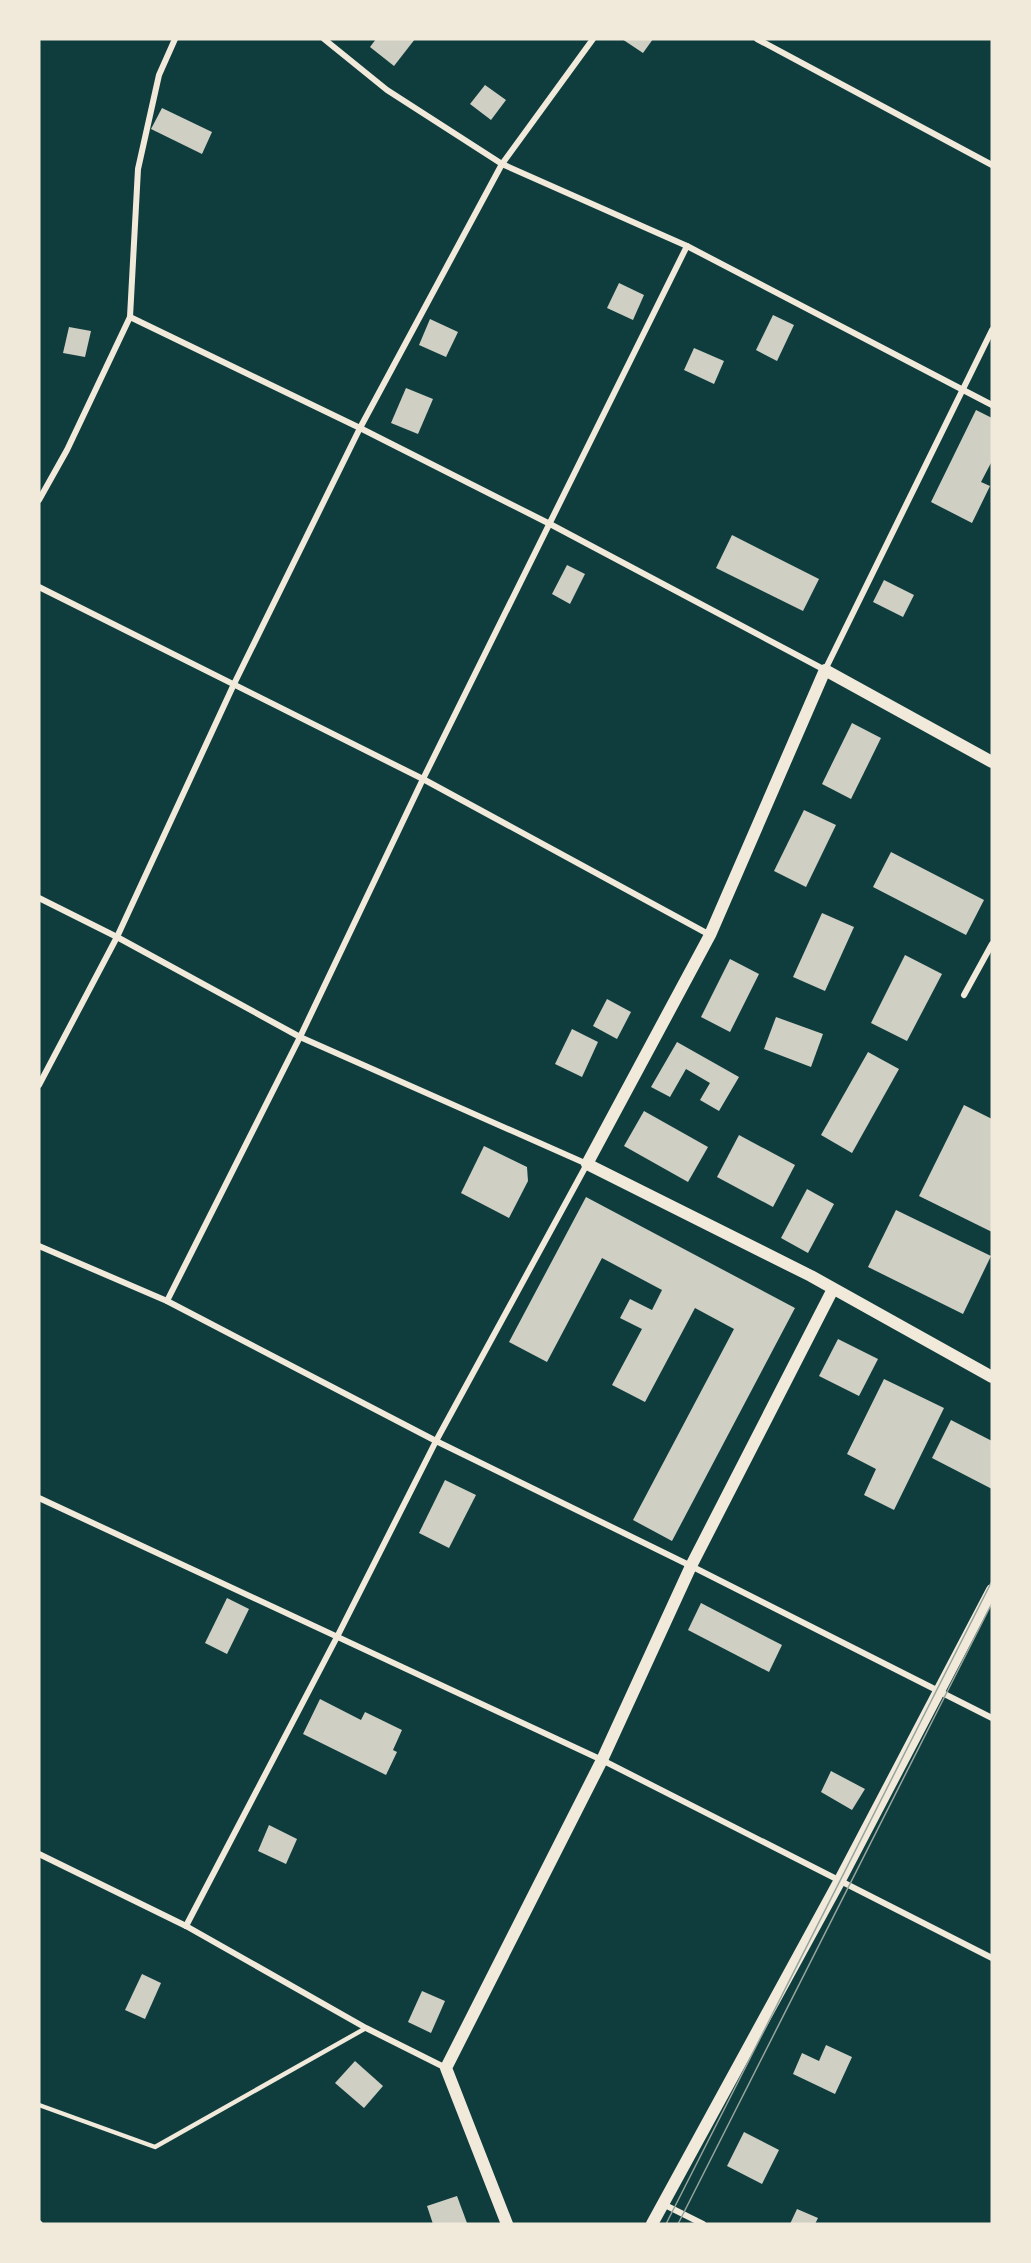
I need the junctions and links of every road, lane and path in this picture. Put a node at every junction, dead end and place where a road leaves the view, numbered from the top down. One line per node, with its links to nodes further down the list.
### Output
1 (175, 39): 8 (street)
2 (324, 39): 5 (street)
3 (592, 39): 5 (street)
4 (757, 39): 6 (street)
5 (501, 164): 7 (street); 12 (street)
6 (992, 165)
7 (687, 246): 10 (street); 14 (street)
8 (130, 317): 12 (street); 13 (street)
9 (992, 330): 10 (street)
10 (962, 389): 11 (street); 16 (street)
11 (992, 405)
12 (360, 428): 14 (street); 17 (street)
13 (39, 500)
14 (550, 524): 16 (street); 19 (street)
15 (39, 587): 17 (street)
16 (825, 670): 18 (main road); 21 (main road)
17 (234, 684): 19 (street); 22 (street)
18 (992, 762)
19 (423, 779): 21 (street); 25 (street)
20 (39, 898): 22 (street)
21 (710, 935): 27 (main road)
22 (117, 937): 25 (street); 26 (street)
23 (992, 944): 24 (street)
24 (964, 995)
25 (300, 1037): 27 (street); 30 (street)
26 (39, 1085)
27 (586, 1164): 29 (main road); 32 (street)
28 (39, 1246): 30 (street)
29 (833, 1290): 31 (main road); 34 (main road)
30 (167, 1301): 32 (street)
31 (992, 1377)
32 (436, 1441): 34 (street); 36 (street)
33 (39, 1498): 36 (street)
34 (691, 1566): 37 (street); 39 (main road)
35 (992, 1590): 37 (main road)
36 (337, 1637): 39 (street); 42 (street)
37 (940, 1691): 38 (street); 41 (main road)
38 (992, 1718)
39 (602, 1760): 41 (street); 45 (main road)
40 (39, 1854): 42 (street)
41 (840, 1880): 43 (street); 47 (main road)
42 (186, 1926): 44 (street)
43 (992, 1958)
44 (366, 2028): 45 (street); 46 (lane)
45 (446, 2068): 48 (main road)
46 (39, 2105)
47 (662, 2204): 49 (main road); 50 (street)
48 (507, 2224)
49 (652, 2224)
50 (703, 2224)

